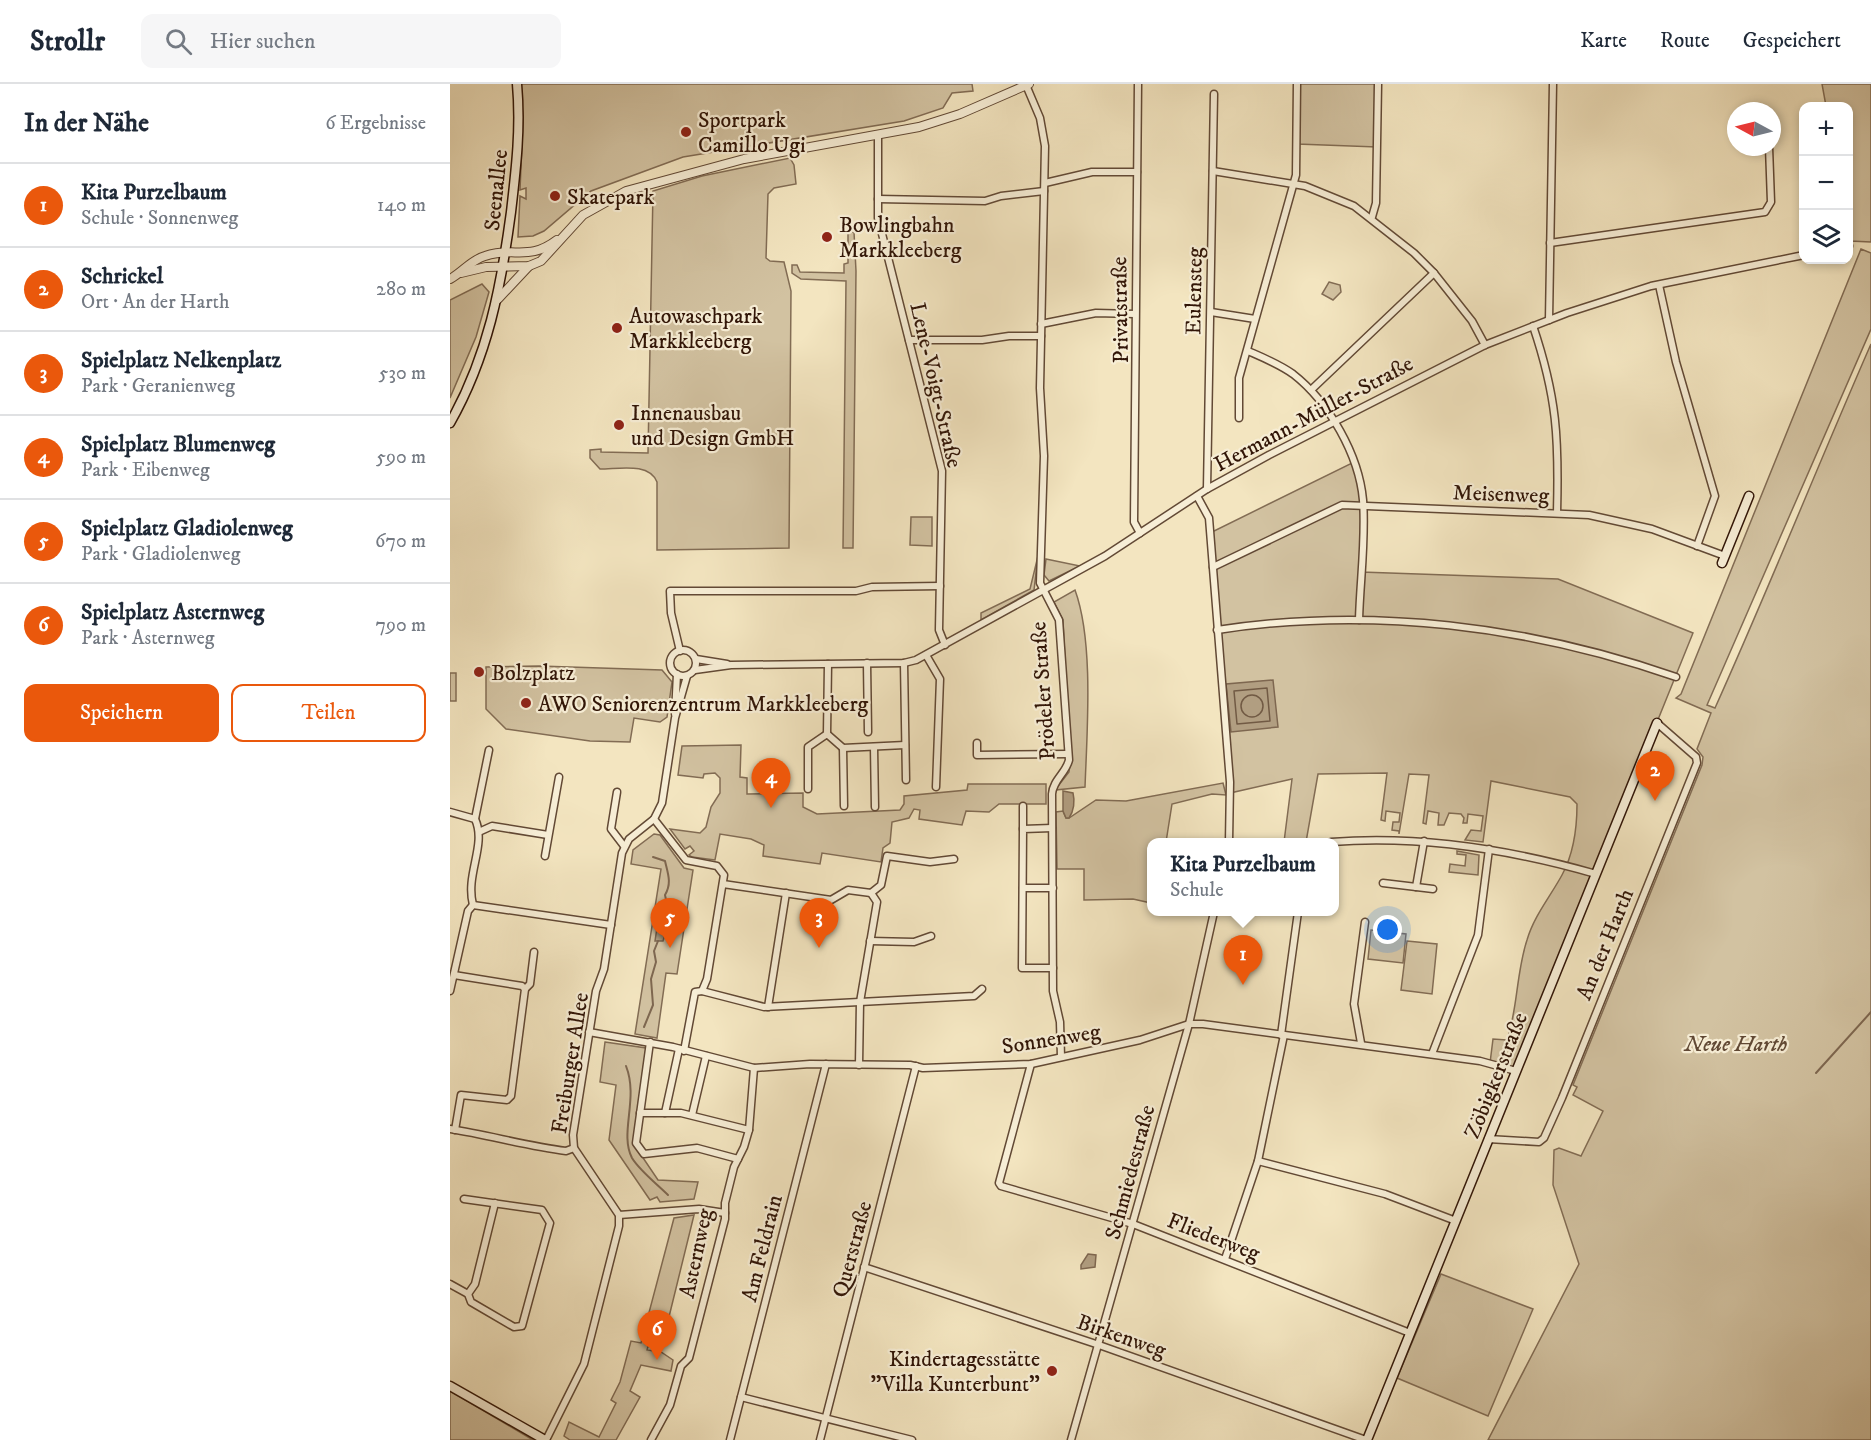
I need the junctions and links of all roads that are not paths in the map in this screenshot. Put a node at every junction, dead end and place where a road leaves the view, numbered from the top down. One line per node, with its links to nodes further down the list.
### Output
1 (517, 84): 18 (main road, Seenallee)
2 (1138, 84): 11 (street, Privatstraße)
3 (1297, 84): 12 (street)
4 (1377, 84): 15 (street)
5 (1553, 84): 17 (street)
6 (1028, 85): 8 (street); 13 (street)
7 (1214, 94): 10 (street, Eulensteg)
8 (878, 135): 14 (street, Lene-Voigt-Straße); 16 (street)
9 (1769, 156): 17 (street)
10 (1213, 171): 12 (street); 27 (street, Eulensteg)
11 (1137, 172): 13 (street); 28 (street, Privatstraße)
12 (1294, 185): 15 (street); 29 (street)
13 (1044, 187): 14 (street); 31 (street)
14 (878, 199): 34 (street, Lene-Voigt-Straße)
15 (1372, 217): 23 (street)
16 (561, 237): 18 (street); 20 (street, Seenallee)
17 (1550, 243): 30 (street)
18 (506, 253): 21 (main road, Seenallee); 22 (street)
19 (1799, 256): 25 (street, Hermann-Müller-Straße)
20 (529, 266): 21 (street); 26 (street, Seenallee)
21 (504, 267): 22 (street); 26 (main road, Seenallee)
22 (461, 273): 24 (street)
23 (1434, 273): 35 (street); 37 (street)
24 (450, 279)
25 (1659, 285): 30 (street, Hermann-Müller-Straße); 47 (street)
26 (498, 299): 40 (main road, Seenallee)
27 (1211, 312): 29 (street); 41 (street, Eulensteg)
28 (1135, 314): 31 (street); 46 (street, Privatstraße)
29 (1255, 320): 36 (street)
30 (1549, 320): 32 (street, Hermann-Müller-Straße)
31 (1041, 324): 33 (street)
32 (1533, 326): 35 (street, Hermann-Müller-Straße); 45 (street)
33 (1041, 336): 34 (street); 51 (street)
34 (909, 340): 50 (street, Lene-Voigt-Straße)
35 (1485, 345): 39 (street, Hermann-Müller-Straße)
36 (1248, 351): 37 (street); 38 (street)
37 (1311, 390): 39 (street)
38 (1239, 418)
39 (1332, 420): 41 (street, Hermann-Müller-Straße); 44 (street)
40 (450, 423)
41 (1207, 489): 42 (street, Hermann-Müller-Straße)
42 (1197, 496): 46 (street, Hermann-Müller-Straße); 49 (street)
43 (1749, 496): 48 (main road)
44 (1363, 507): 45 (street, Meisenweg); 49 (street, Meisenweg); 52 (street)
45 (1557, 513): 47 (street, Meisenweg)
46 (1140, 533): 51 (street, Hermann-Müller-Straße)
47 (1697, 546): 48 (street, Meisenweg)
48 (1723, 560)
49 (1213, 567): 53 (street)
50 (940, 586): 54 (street, Lene-Voigt-Straße); 55 (street)
51 (1043, 591): 54 (street, Hermann-Müller-Straße); 75 (street, Prödeler Straße)
52 (1359, 620): 53 (street); 65 (street)
53 (1217, 630): 91 (street)
54 (945, 645): 56 (street, Hermann-Müller-Straße)
55 (680, 651): 57 (street); 63 (street)
56 (927, 655): 59 (street, Hermann-Müller-Straße); 78 (street)
57 (696, 659): 61 (street, Hermann-Müller-Straße); 62 (street)
58 (867, 663): 59 (street, Hermann-Müller-Straße); 60 (street, Hermann-Müller-Straße); 68 (street)
59 (904, 663): 71 (street)
60 (828, 664): 61 (street, Hermann-Müller-Straße); 69 (street)
61 (731, 665): 62 (street, Hermann-Müller-Straße)
62 (694, 670): 64 (street)
63 (677, 674): 64 (street); 66 (street)
64 (687, 676): 66 (street)
65 (1676, 677)
66 (675, 717): 86 (street)
67 (1657, 723): 98 (main road, Zöbigkerstraße); 144 (street, An der Harth)
68 (868, 732)
69 (827, 734): 73 (street); 79 (street)
70 (977, 743): 75 (street)
71 (905, 745): 72 (street); 77 (street)
72 (874, 747): 73 (street); 83 (street)
73 (843, 748): 81 (street)
74 (489, 750): 85 (street)
75 (1068, 754): 87 (street, Prödeler Straße)
76 (559, 777): 90 (street)
77 (906, 780)
78 (936, 787)
79 (808, 789)
80 (617, 792): 94 (street)
81 (844, 806)
82 (1023, 806): 88 (street)
83 (875, 807)
84 (450, 812): 85 (street)
85 (475, 819): 89 (street)
86 (654, 819): 94 (street); 100 (street)
87 (1052, 828): 88 (street); 103 (street, Prödeler Straße)
88 (1023, 829): 102 (street)
89 (481, 831): 90 (street); 107 (street)
90 (548, 835): 96 (street)
91 (1229, 838)
92 (1424, 841): 93 (street); 95 (street); 101 (street)
93 (1339, 843)
94 (624, 846): 111 (street, Freiburger Allee)
95 (1489, 849): 98 (street); 130 (street)
96 (544, 856)
97 (954, 859): 106 (street)
98 (1596, 874): 138 (main road, Zöbigkerstraße)
99 (1383, 883): 101 (street)
100 (723, 884): 105 (street); 121 (street)
101 (1416, 887): 104 (street)
102 (1023, 888): 103 (street); 116 (street)
103 (1053, 888): 116 (street, Prödeler Straße)
104 (1432, 889)
105 (786, 893): 106 (street); 123 (street)
106 (871, 893): 113 (street)
107 (473, 905): 111 (street); 115 (street)
108 (1213, 916): 124 (street, Schmiedestraße)
109 (1298, 916): 126 (street)
110 (1365, 922): 128 (street)
111 (611, 925): 125 (street, Freiburger Allee)
112 (931, 936): 113 (street)
113 (870, 940): 122 (street)
114 (534, 952): 119 (street)
115 (453, 965): 117 (street)
116 (1053, 968): 132 (street, Prödeler Straße)
117 (453, 975): 119 (street); 120 (street)
118 (982, 988): 122 (street)
119 (525, 989): 142 (street)
120 (450, 991)
121 (702, 991): 123 (street); 129 (street)
122 (860, 1002): 123 (street); 135 (street)
123 (768, 1007)
124 (1189, 1024): 126 (street, Sonnenweg); 132 (street, Sonnenweg); 153 (street, Schmiedestraße)
125 (589, 1032): 127 (street, Sonnenweg); 145 (street, Freiburger Allee)
126 (1282, 1035): 128 (street, Sonnenweg); 147 (street)
127 (650, 1042): 129 (street, Sonnenweg); 139 (street)
128 (1361, 1043): 130 (street, Sonnenweg)
129 (682, 1050): 131 (street, Sonnenweg); 140 (street)
130 (1432, 1054): 138 (street, Sonnenweg)
131 (706, 1056): 137 (street, Sonnenweg); 141 (street)
132 (1060, 1058): 134 (street, Sonnenweg)
133 (826, 1064): 135 (street, Sonnenweg); 137 (street, Sonnenweg); 161 (street, Am Feldrain)
134 (1031, 1064): 136 (street, Sonnenweg); 153 (street, Fliederweg)
135 (859, 1065): 136 (street, Sonnenweg)
136 (916, 1066): 155 (street, Querstraße)
137 (754, 1068): 143 (street, Asternweg)
138 (1516, 1071): 144 (main road, Zöbigkerstraße)
139 (640, 1113): 140 (street); 146 (street)
140 (665, 1113): 141 (street)
141 (692, 1115): 143 (street)
142 (452, 1129): 145 (street)
143 (749, 1130): 146 (street, Asternweg)
144 (1488, 1139): 152 (main road, Zöbigkerstraße)
145 (574, 1148): 151 (street, Freiburger Allee)
146 (738, 1159): 150 (street, Asternweg)
147 (1258, 1161): 152 (street); 154 (street)
148 (464, 1199): 149 (street)
149 (495, 1203): 157 (street); 157 (street)
150 (725, 1213): 151 (street); 164 (street, Asternweg)
151 (619, 1215): 163 (street)
152 (1456, 1221): 158 (main road, Zöbigkerstraße)
153 (1133, 1224): 154 (street, Fliederweg); 159 (street, Schmiedestraße)
154 (1225, 1259): 158 (street, Fliederweg)
155 (864, 1267): 159 (street, Birkenweg); 162 (street, Querstraße)
156 (450, 1284): 157 (street)
157 (468, 1294)
158 (1410, 1333): 169 (main road, Zöbigkerstraße)
159 (1099, 1345): 168 (street, Schmiedestraße); 169 (street, Birkenweg)
160 (450, 1386): 163 (main road)
161 (741, 1397): 162 (street); 165 (street, Am Feldrain)
162 (825, 1419): 166 (street, Querstraße); 167 (street)
163 (545, 1440)
164 (651, 1440)
165 (730, 1440)
166 (820, 1440)
167 (912, 1440)
168 (1071, 1440)
169 (1366, 1440)

